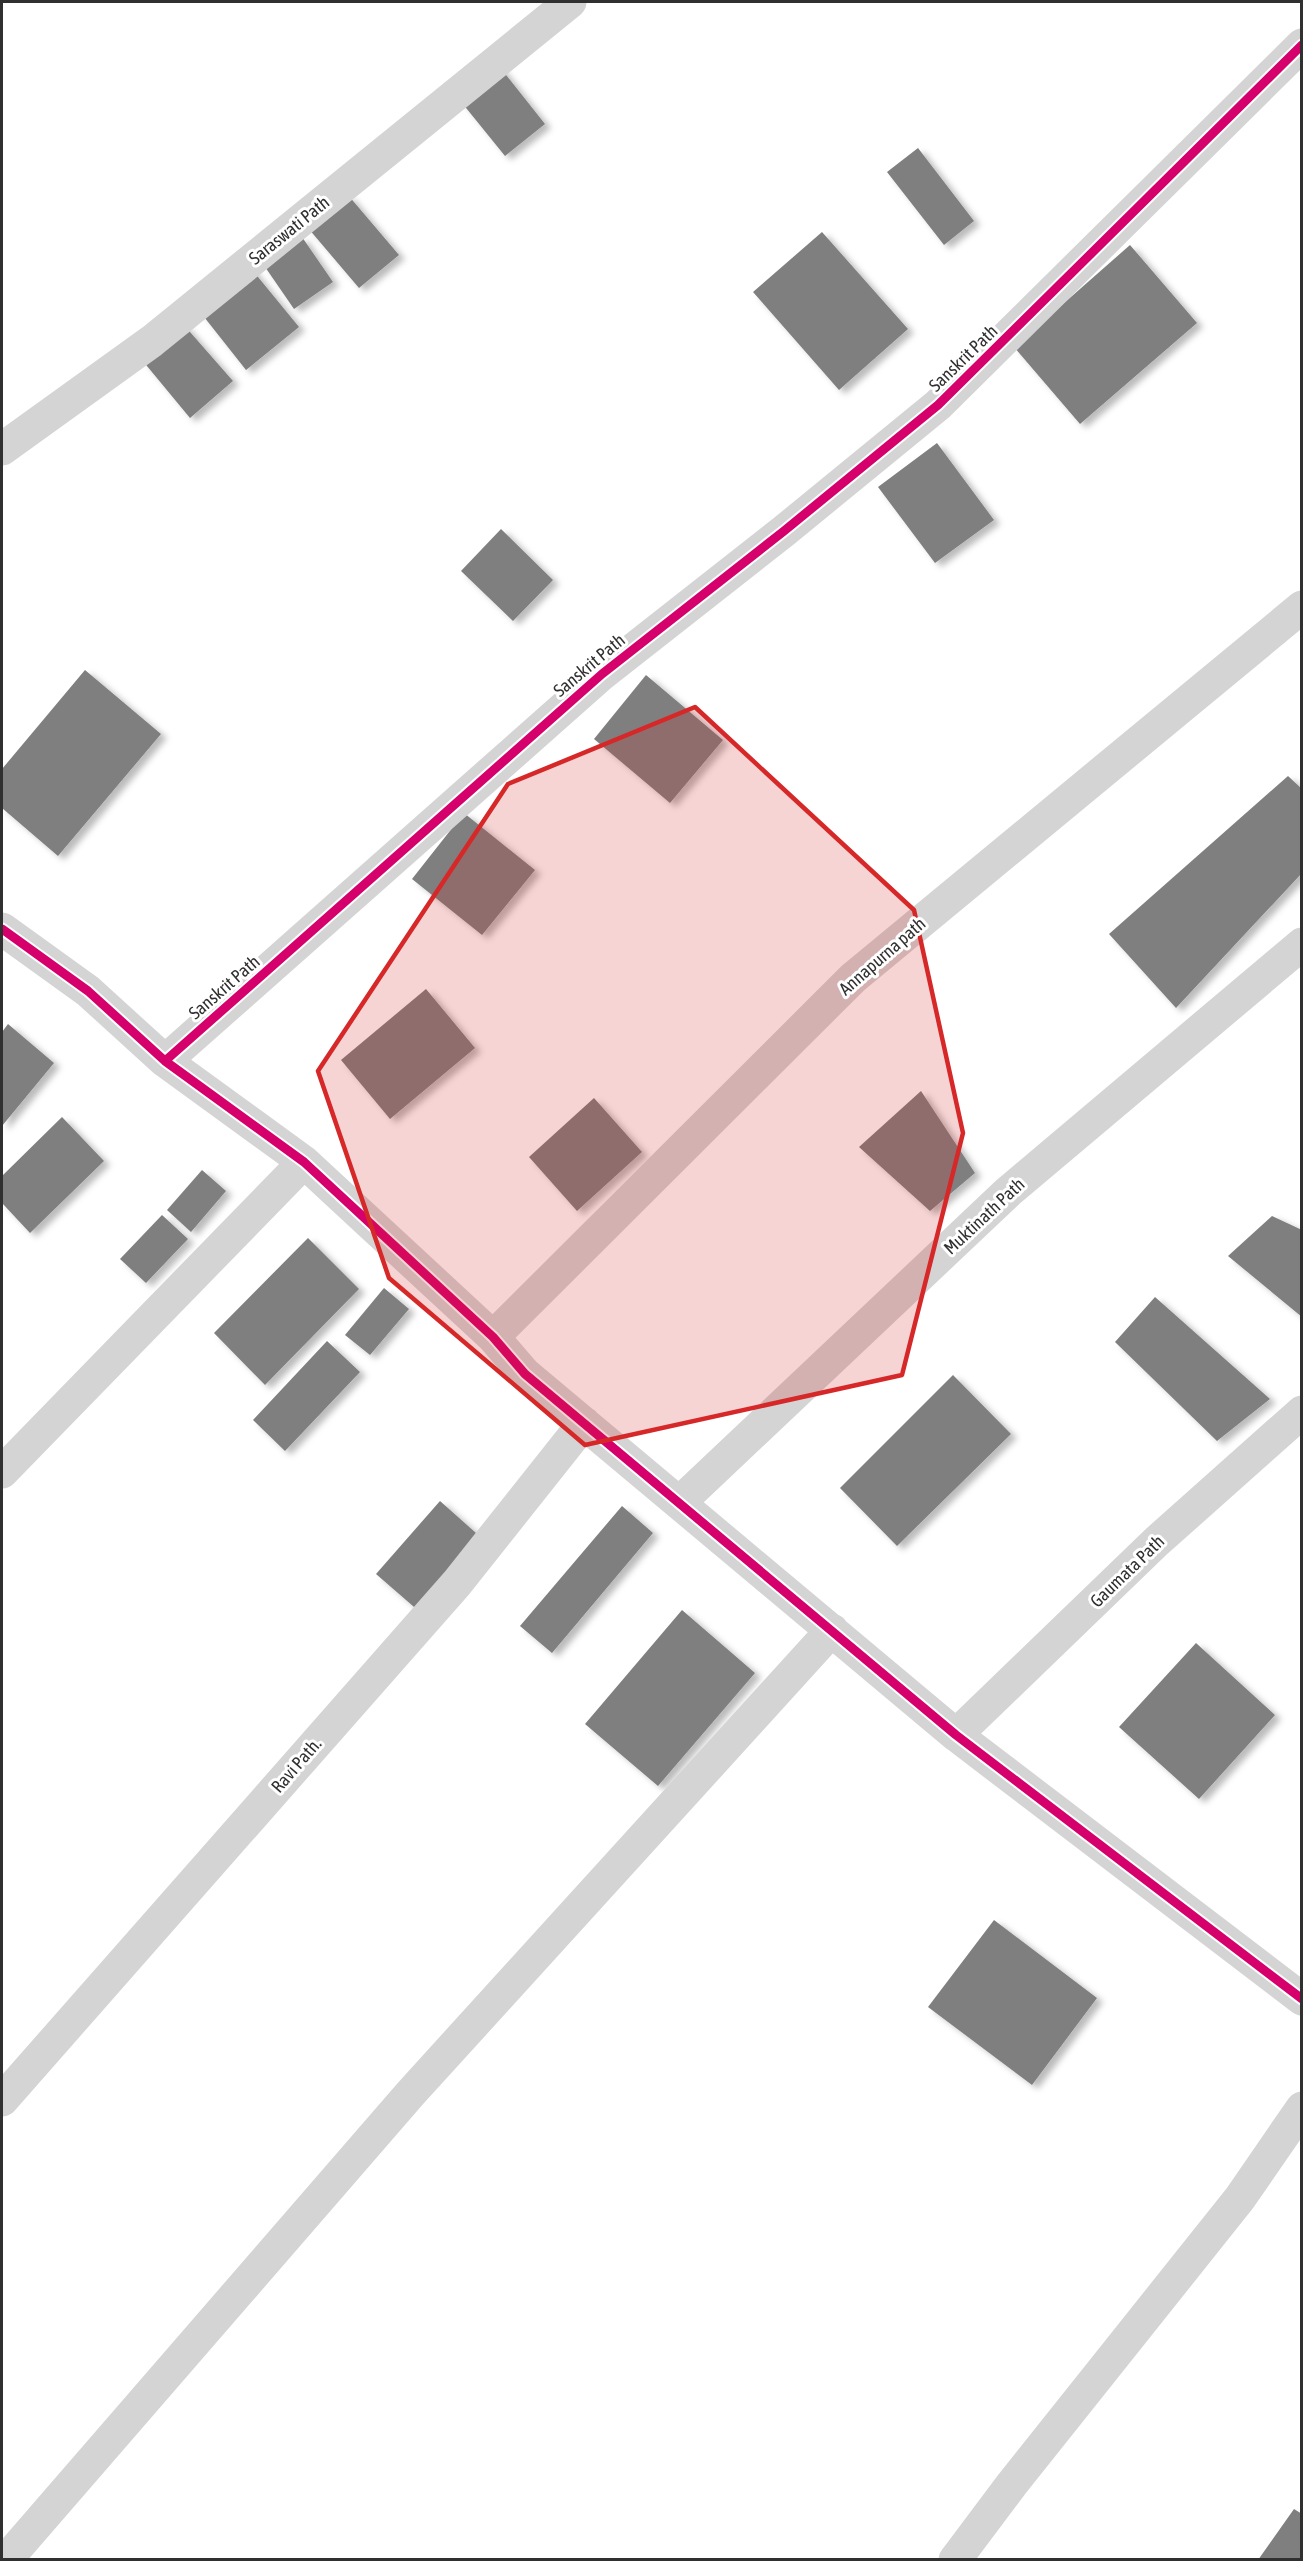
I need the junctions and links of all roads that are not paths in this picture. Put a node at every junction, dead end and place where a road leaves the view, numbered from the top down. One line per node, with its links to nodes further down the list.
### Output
1 (570, 2): 3 (street, Saraswati Path)
2 (1302, 45): 7 (street, Sanskrit Path)
3 (2, 449)
4 (1302, 607): 9 (street, Annapurna path)
5 (2, 929): 7 (street)
6 (1302, 944): 13 (street, Muktinath Path)
7 (165, 1061): 8 (street)
8 (304, 1162): 9 (street); 12 (street)
9 (493, 1337): 11 (street)
10 (1302, 1412): 15 (street, Gaumata Path)
11 (584, 1423): 13 (street); 17 (street, Ravi Path.)
12 (2, 1472)
13 (679, 1503): 14 (street)
14 (832, 1630): 15 (street); 19 (street)
15 (956, 1735): 16 (street)
16 (1302, 1999)
17 (2, 2100)
18 (1302, 2108): 20 (street)
19 (6, 2559)
20 (955, 2559)

